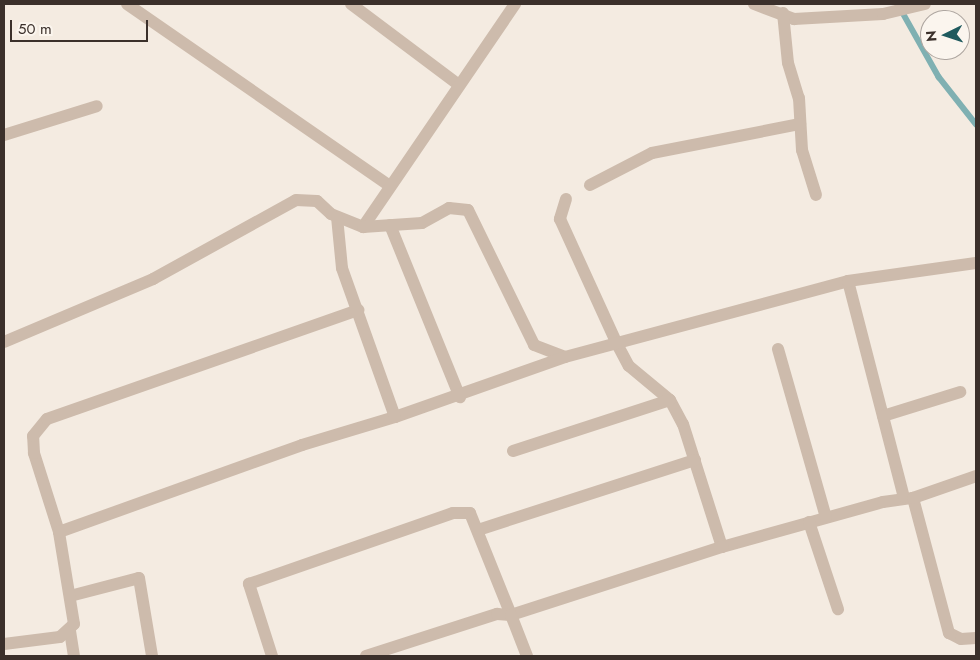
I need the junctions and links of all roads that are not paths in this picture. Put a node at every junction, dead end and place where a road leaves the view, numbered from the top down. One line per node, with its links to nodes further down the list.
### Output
1 (127, 4): 12 (street)
2 (351, 4): 7 (street)
3 (754, 4): 6 (street)
4 (923, 4): 6 (street)
5 (512, 5): 7 (street)
6 (783, 13): 9 (street)
7 (459, 85): 12 (street)
8 (97, 106): 10 (street)
9 (800, 124): 11 (street); 13 (street)
10 (4, 134)
11 (590, 185)
12 (390, 186): 17 (street)
13 (816, 195)
14 (566, 199): 22 (street)
15 (337, 217): 17 (street); 20 (street); 21 (street)
16 (390, 225): 17 (street); 24 (street); 26 (street)
17 (363, 227)
18 (976, 263): 19 (street)
19 (848, 281): 22 (street); 28 (street)
20 (358, 310): 29 (street); 37 (street)
21 (4, 342)
22 (616, 342): 24 (street); 27 (street)
23 (778, 349): 34 (street)
24 (565, 358): 26 (street)
25 (960, 392): 28 (street)
26 (460, 397): 29 (street)
27 (670, 400): 30 (street); 31 (street)
28 (883, 416): 33 (street)
29 (396, 418): 37 (street)
30 (513, 451)
31 (695, 460): 36 (street); 38 (street)
32 (976, 476): 33 (street)
33 (909, 498): 34 (street); 43 (street)
34 (826, 517): 35 (street)
35 (809, 522): 38 (street); 40 (street)
36 (478, 530): 41 (street); 47 (street)
37 (58, 532): 39 (street)
38 (722, 547): 41 (street)
39 (70, 596): 42 (street); 46 (street)
40 (838, 609)
41 (511, 615): 48 (street); 49 (street)
42 (70, 631): 44 (street); 45 (street)
43 (976, 638)
44 (4, 644)
45 (74, 656)
46 (152, 656)
47 (272, 656)
48 (366, 656)
49 (527, 656)

